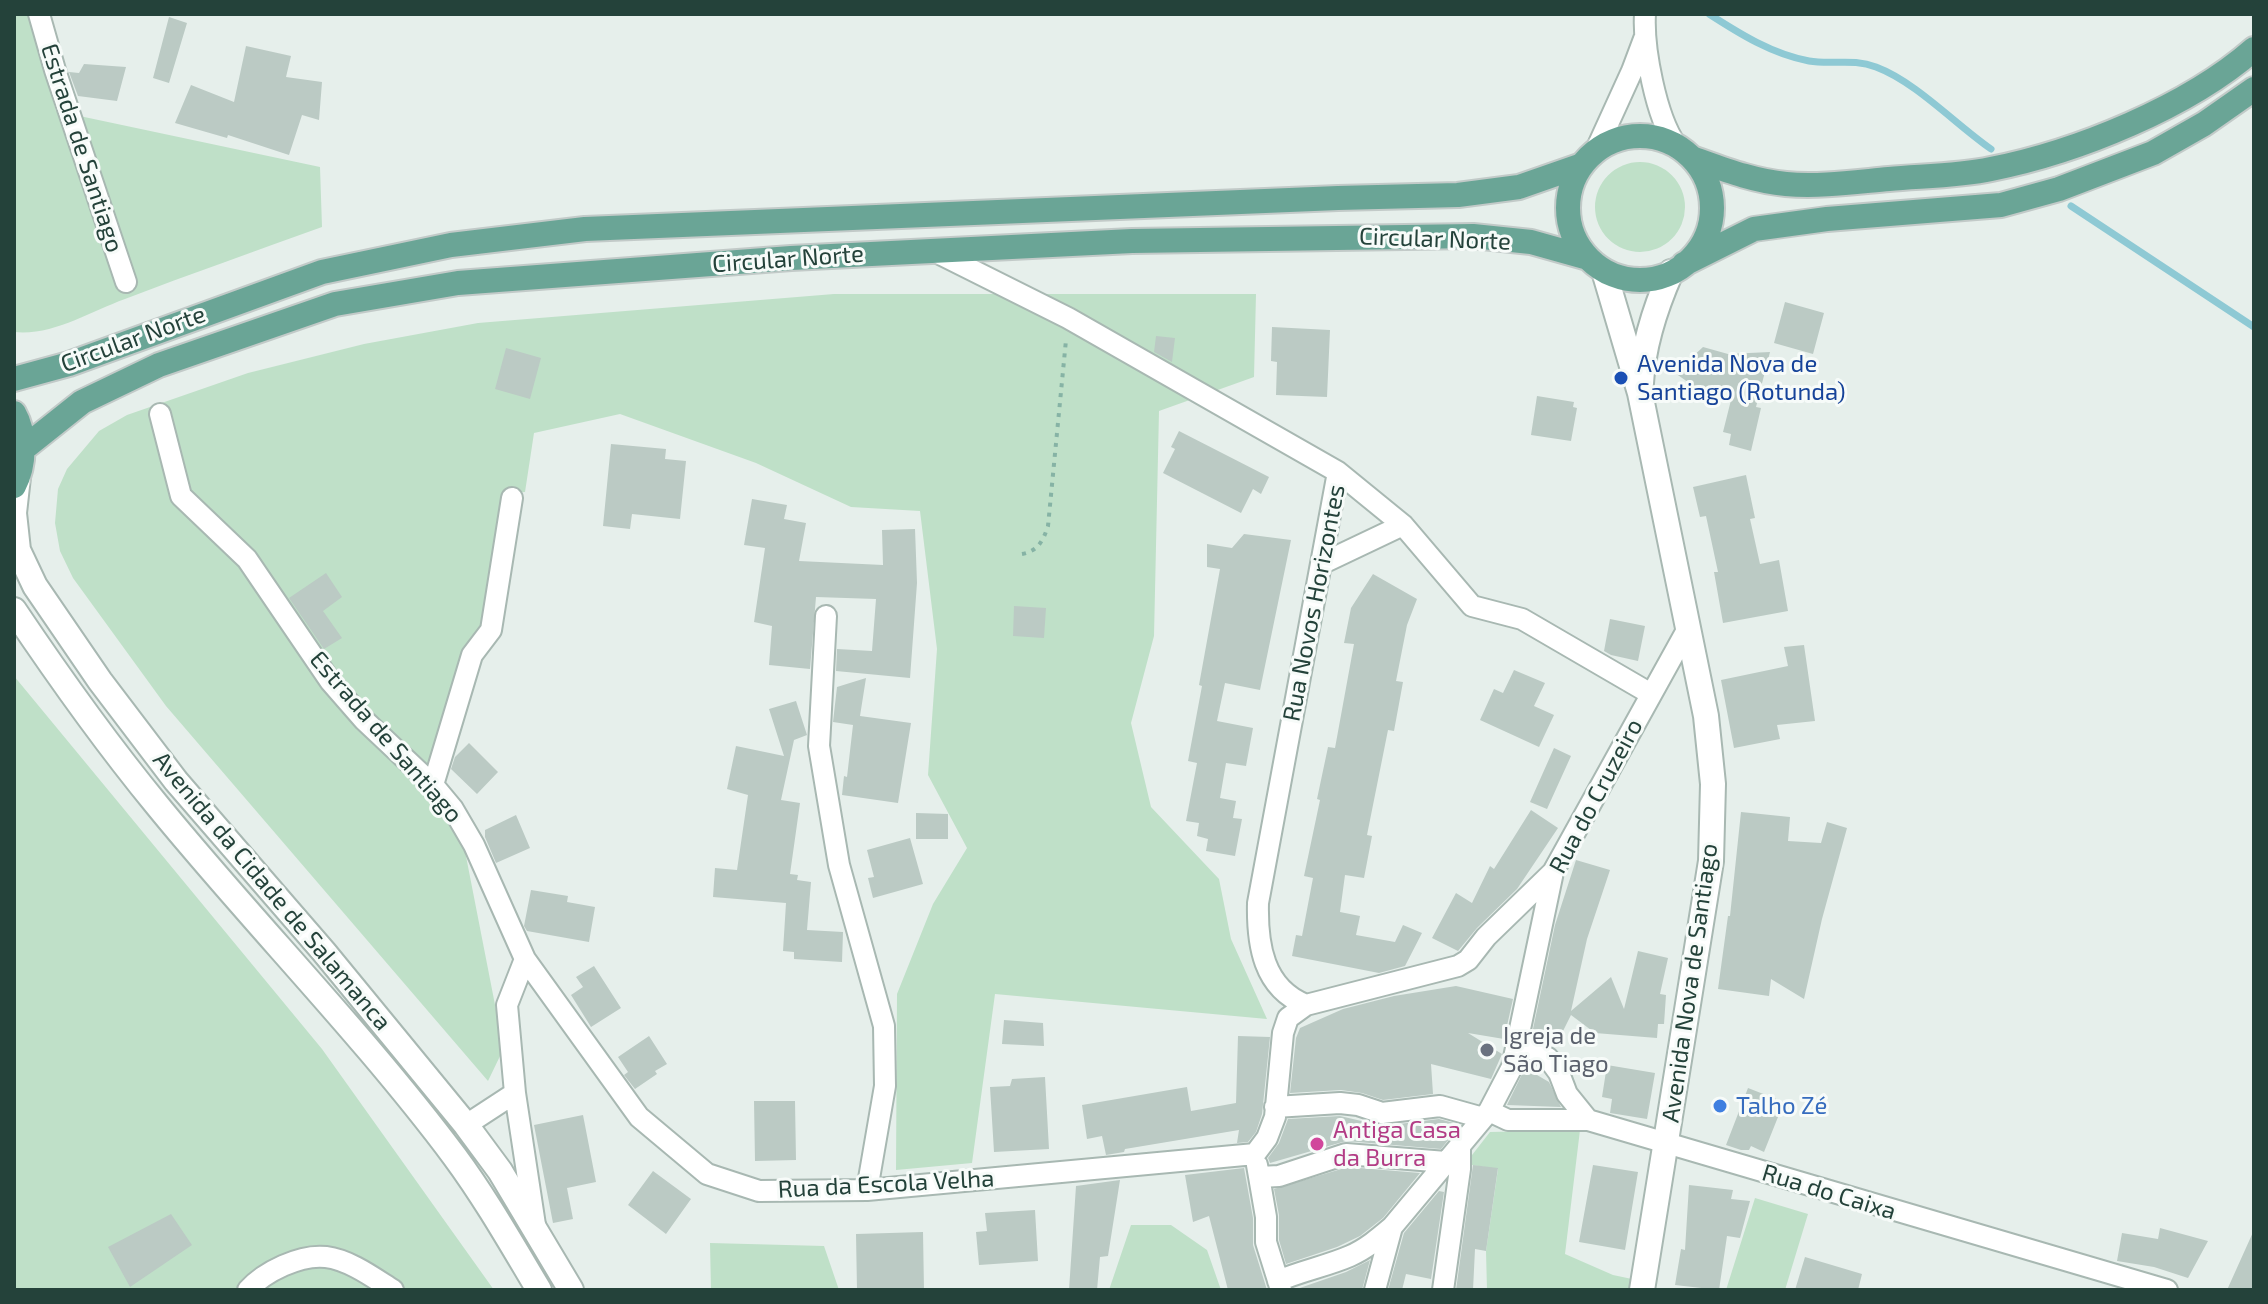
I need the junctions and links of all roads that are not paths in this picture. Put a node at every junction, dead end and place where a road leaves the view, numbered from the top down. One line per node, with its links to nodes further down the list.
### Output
1 (39, 14): 11 (street, Estrada de Santiago)
2 (1645, 14): 3 (street)
3 (1644, 39): 6 (street); 7 (street)
4 (2254, 49): 6 (main road)
5 (2254, 89): 10 (main road)
6 (1684, 152): 7 (main road); 10 (main road)
7 (1589, 158): 9 (main road); 12 (main road, Circular Norte)
8 (934, 250): 9 (main road, Circular Norte); 16 (main road, Circular Norte); 17 (street)
9 (1596, 264): 10 (main road); 13 (street, Avenida Nova de Santiago)
10 (1678, 268): 13 (street, Avenida Nova de Santiago)
11 (126, 282)
12 (14, 379)
13 (1640, 393): 24 (street, Avenida Nova de Santiago)
14 (14, 413): 16 (main road)
15 (160, 414): 26 (street, Estrada de Santiago)
16 (23, 449): 18 (main road)
17 (1338, 472): 20 (street, Rua Novos Horizontes); 21 (street, Rua Novos Horizontes)
18 (16, 482): 35 (street, Avenida da Cidade de Salamanca)
19 (512, 498): 26 (street)
20 (1403, 525): 21 (street); 25 (street, Rua Novos Horizontes)
21 (1321, 564): 29 (street, Rua Novos Horizontes)
22 (14, 610): 46 (street, Avenida da Cidade de Salamanca)
23 (826, 616): 40 (street)
24 (1687, 630): 25 (street, Rua do Cruzeiro); 36 (street, Avenida Nova de Santiago)
25 (1651, 694): 27 (street, Rua do Cruzeiro)
26 (433, 785): 28 (street, Estrada de Santiago)
27 (1553, 872): 29 (street); 30 (street, Rua do Cruzeiro)
28 (525, 959): 31 (street); 40 (street, Rua da Escola Velha)
29 (1306, 1005): 32 (street)
30 (1517, 1041): 33 (street, Rua do Cruzeiro); 34 (street)
31 (515, 1093): 35 (street); 42 (street)
32 (1275, 1107): 33 (street, Rua do Caixa); 37 (street)
33 (1486, 1115): 34 (street, Rua do Caixa); 38 (street, Rua do Cruzeiro)
34 (1588, 1120): 36 (street, Rua do Caixa)
35 (466, 1125): 42 (street, Avenida da Cidade de Salamanca)
36 (1666, 1143): 50 (street, Avenida Nova de Santiago); 51 (street, Rua do Caixa)
37 (1255, 1154): 39 (street); 40 (street, Rua da Escola Velha)
38 (1453, 1154): 39 (street); 41 (street, Rua do Cruzeiro); 49 (street)
39 (1260, 1177): 43 (street)
40 (867, 1190)
41 (1392, 1227): 43 (street); 48 (street)
42 (536, 1228): 47 (street, Avenida da Cidade de Salamanca)
43 (1279, 1286)
44 (248, 1290): 45 (street)
45 (393, 1290)
46 (539, 1290)
47 (571, 1290)
48 (1375, 1290)
49 (1443, 1290)
50 (1642, 1290)
51 (2167, 1290)

